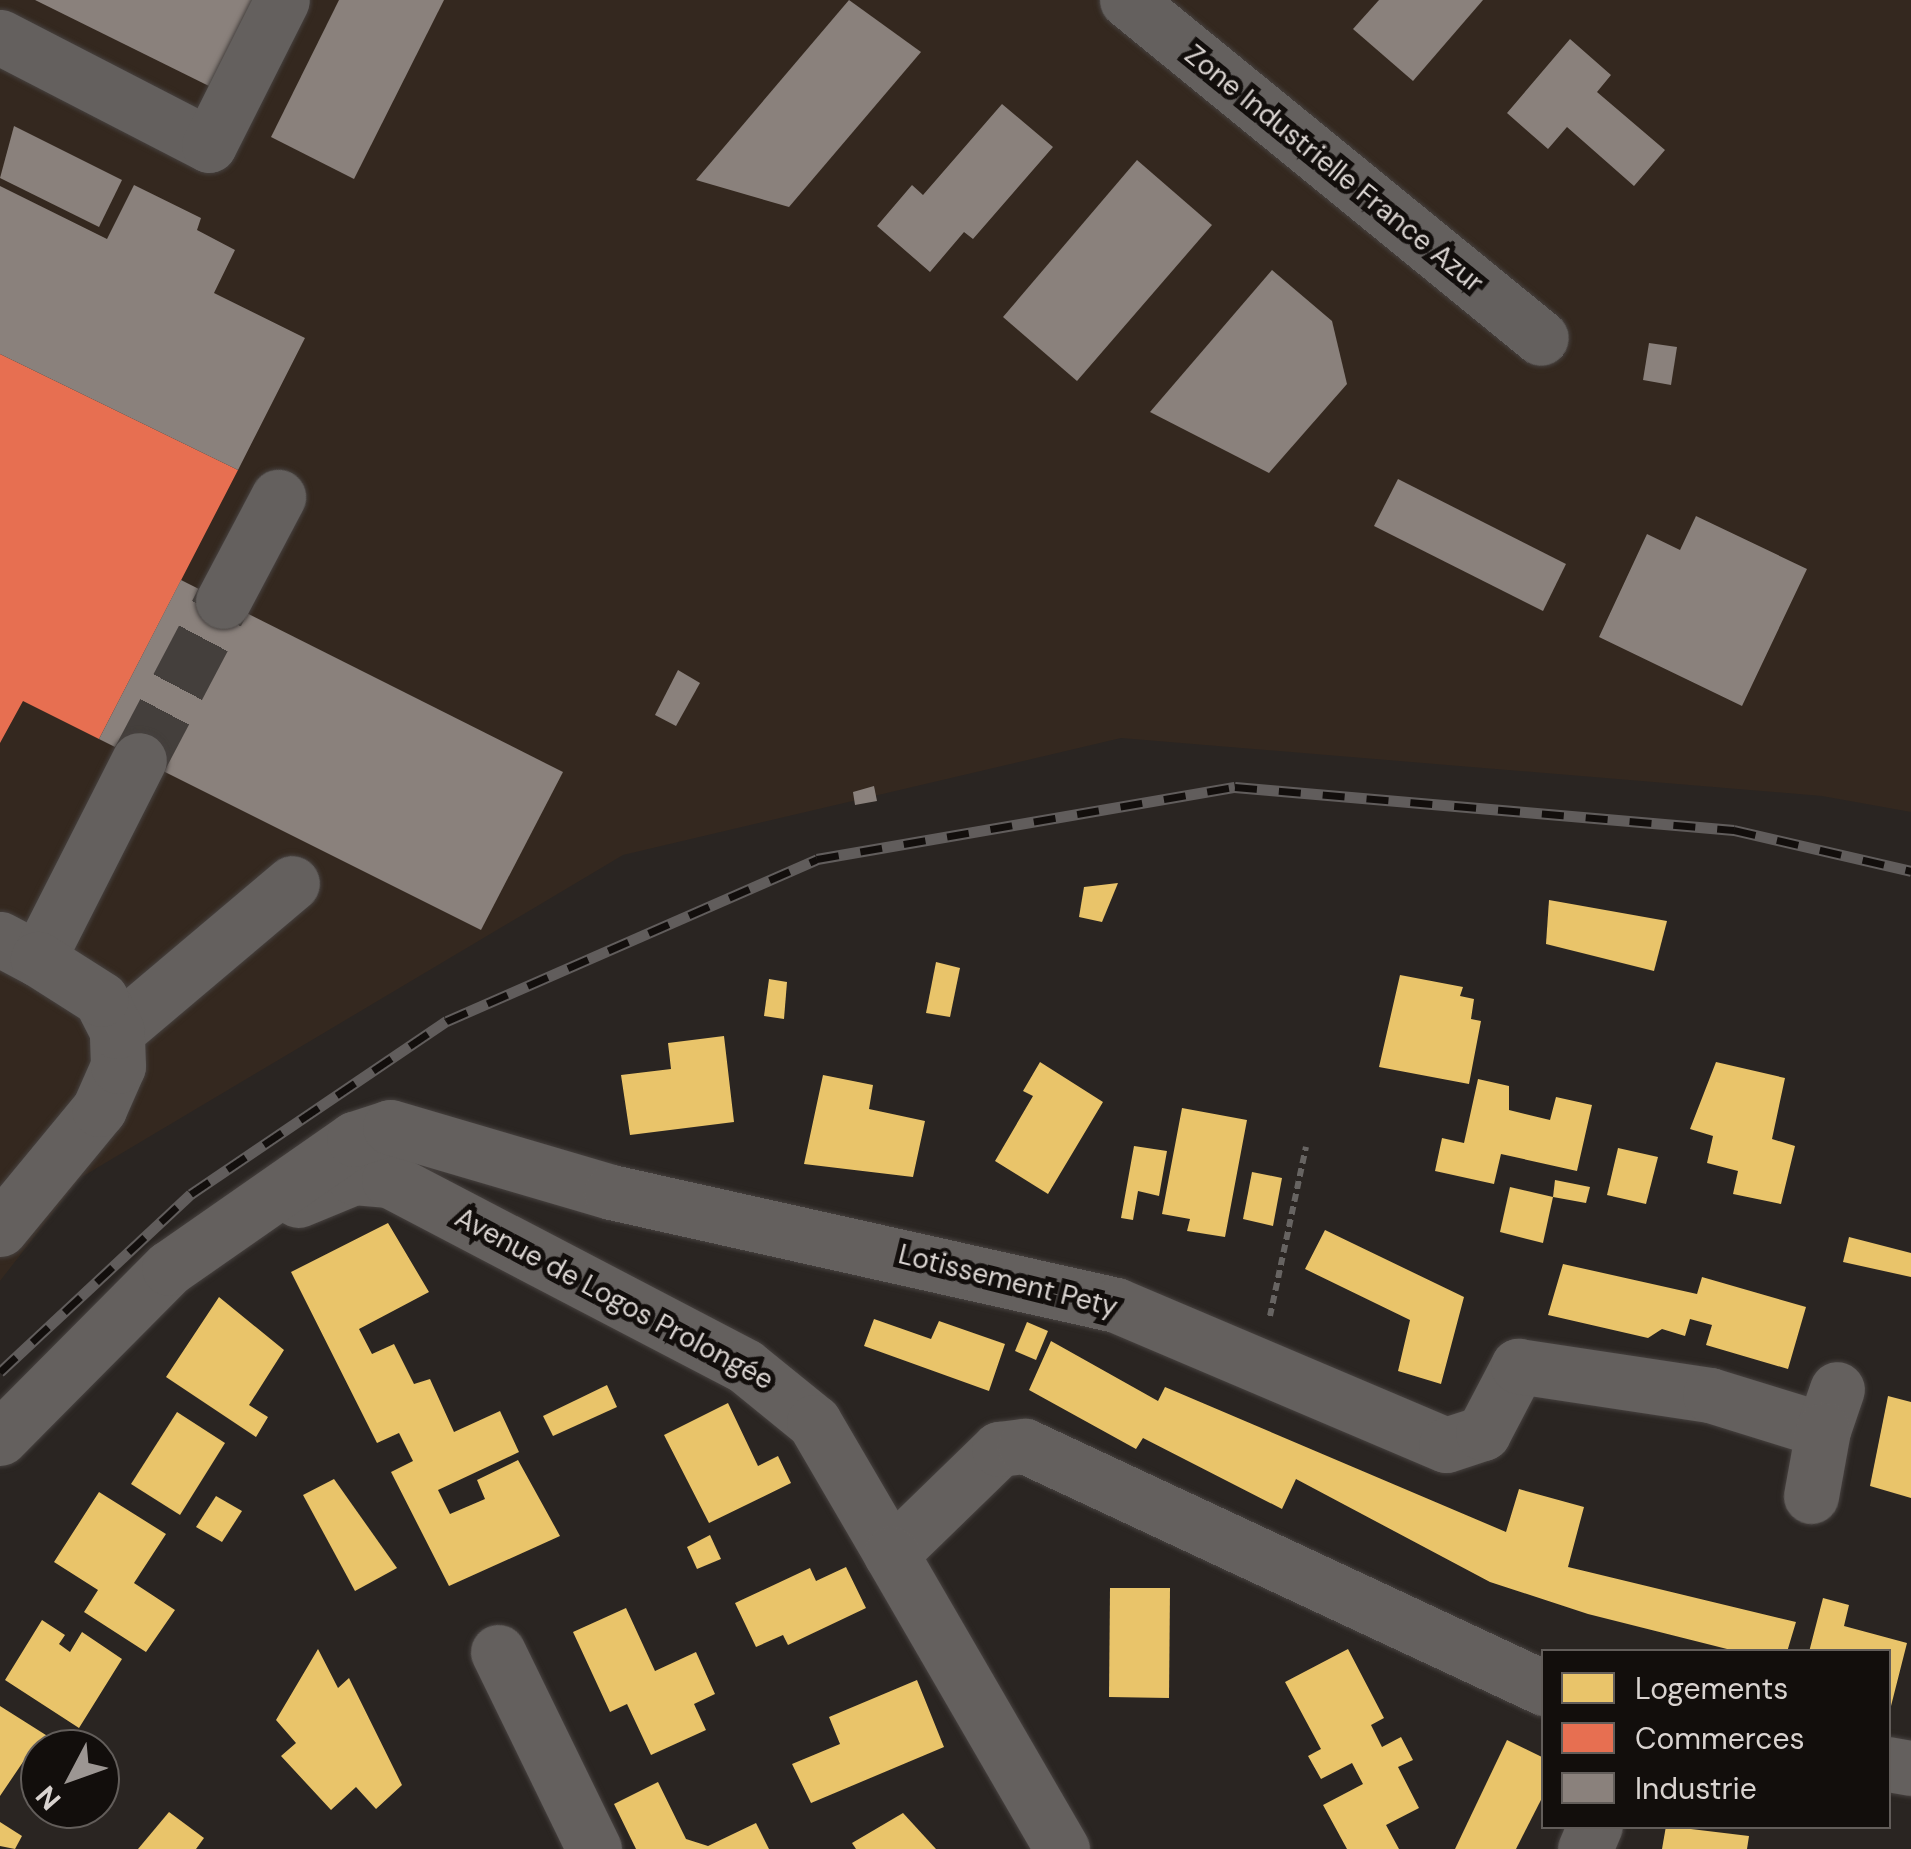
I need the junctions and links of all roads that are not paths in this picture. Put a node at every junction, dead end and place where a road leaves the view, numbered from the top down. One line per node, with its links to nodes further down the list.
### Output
1 (282, 0): 3 (street)
2 (1128, 0): 4 (street, Zone Industrielle France Azur)
3 (0, 37)
4 (1541, 338)
5 (278, 497): 6 (street)
6 (223, 601)
7 (140, 760): 9 (street)
8 (292, 883): 10 (street)
9 (19, 949): 10 (street)
10 (118, 1032): 12 (street)
11 (234, 1223): 13 (street); 14 (street, Lotissement Pety); 15 (street, Avenue de Logos Prolongée)
12 (0, 1229)
13 (0, 1438)
14 (1810, 1496)
15 (891, 1554): 17 (street); 19 (street, Avenue de Logos Prolongée)
16 (498, 1652): 18 (street)
17 (1541, 1687)
18 (594, 1849)
19 (1062, 1849)

